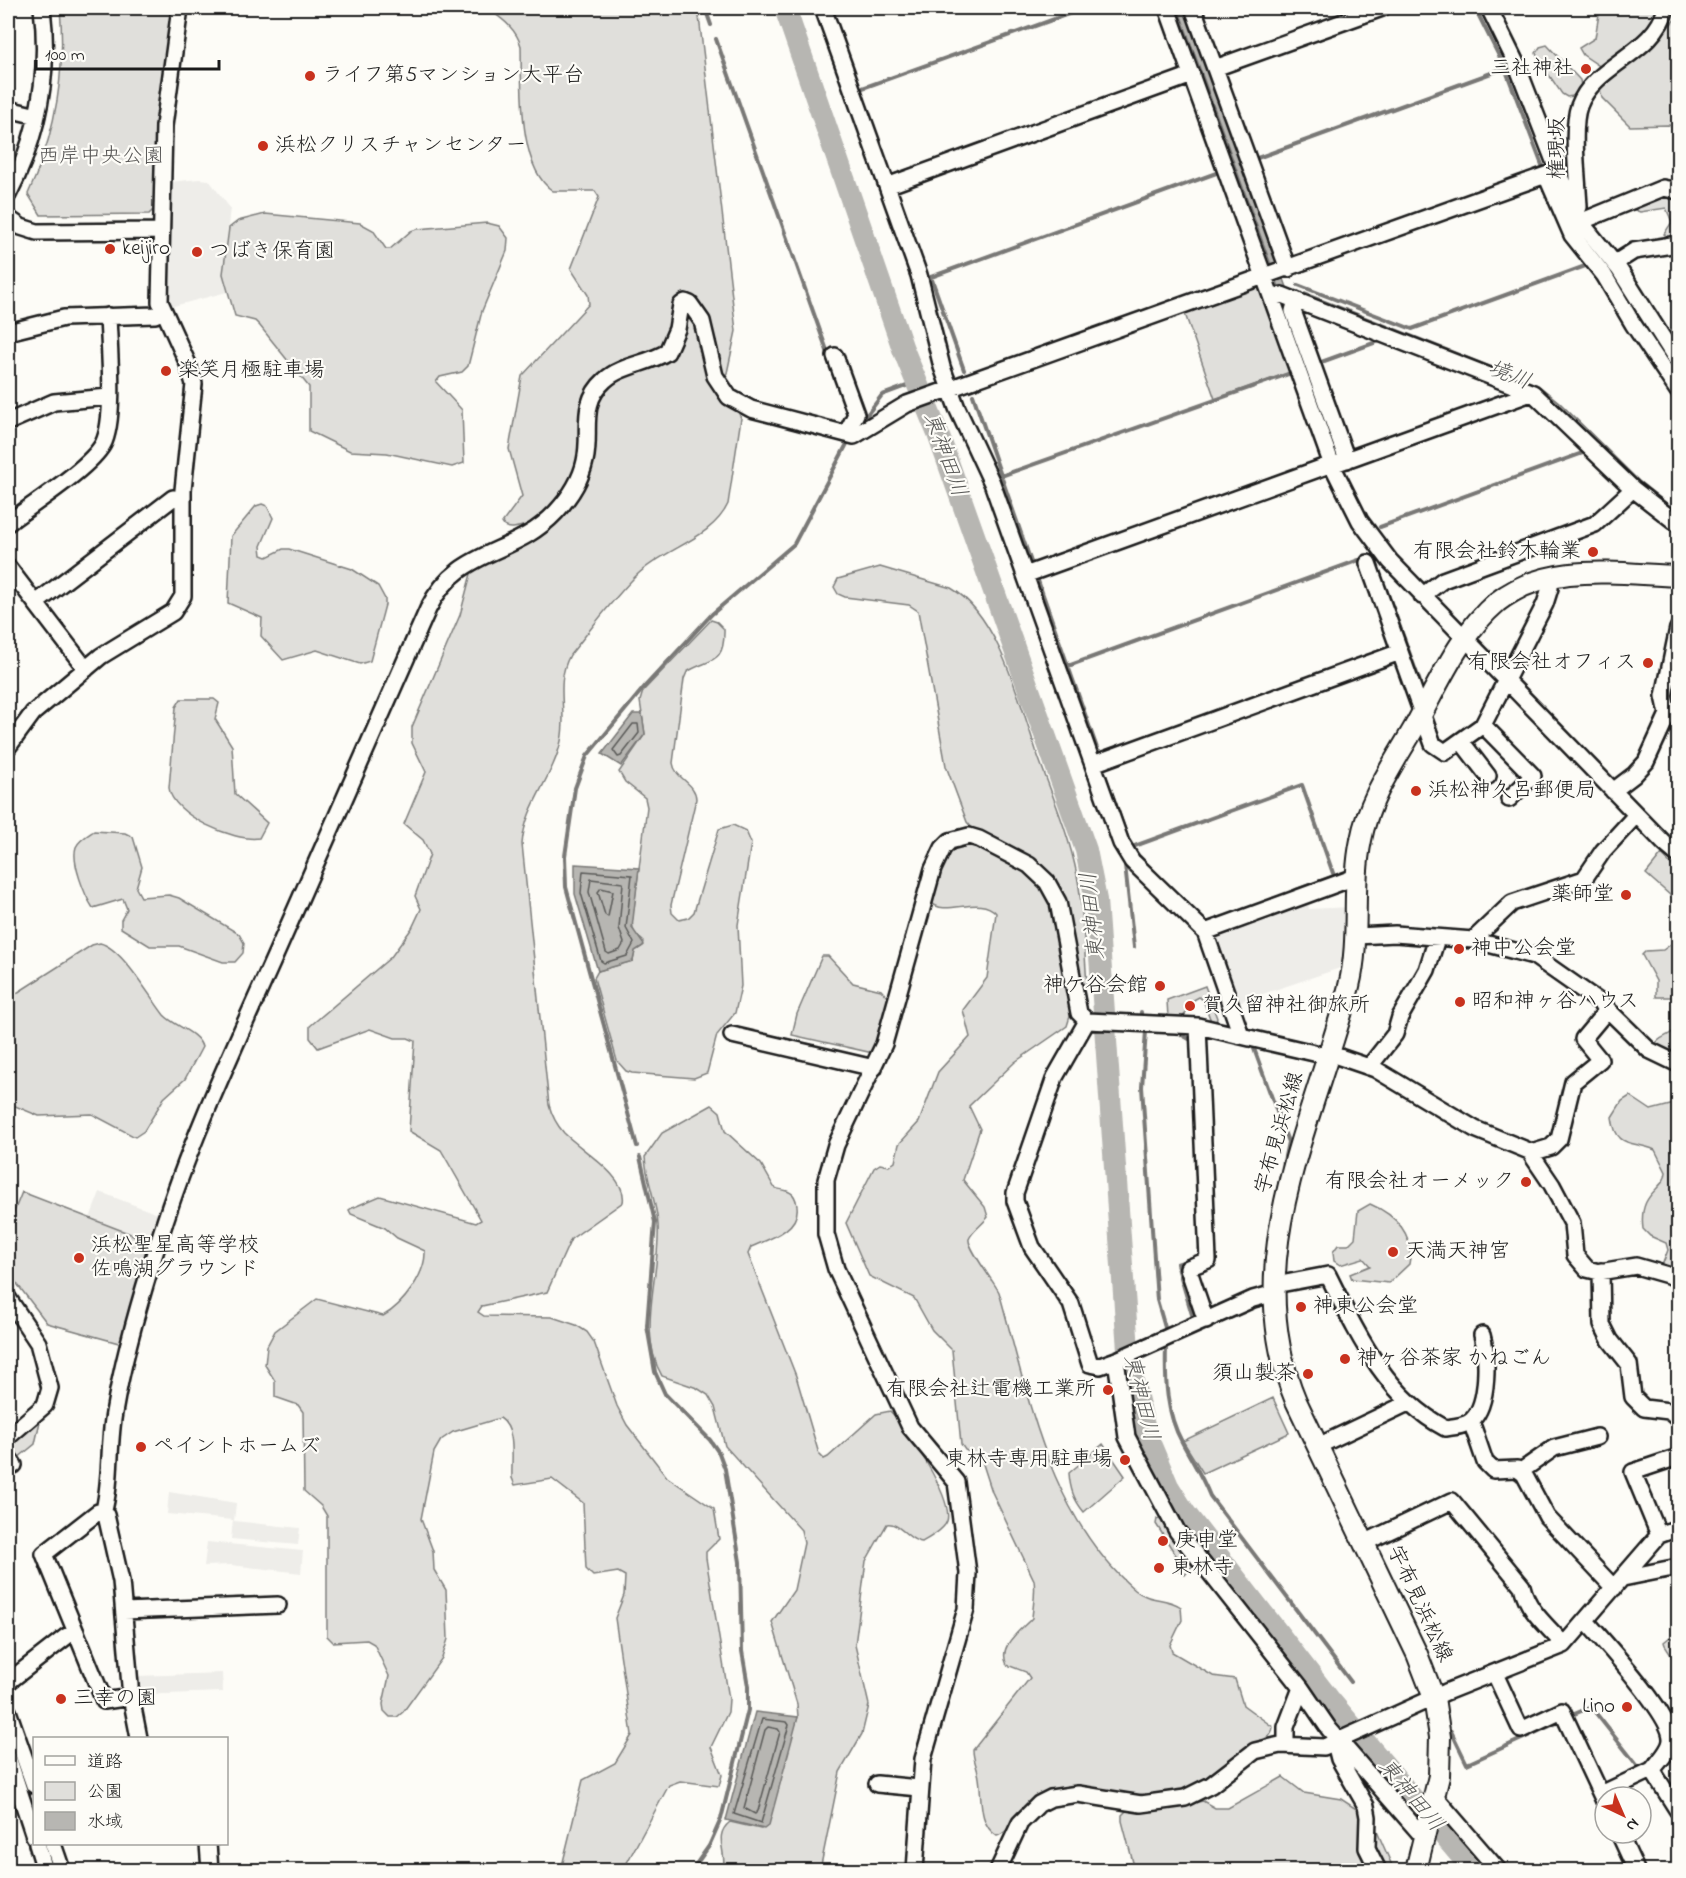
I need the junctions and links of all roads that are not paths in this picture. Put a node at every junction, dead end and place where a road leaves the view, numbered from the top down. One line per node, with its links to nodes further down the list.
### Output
1 (42, 8): 12 (street)
2 (180, 8): 19 (street)
3 (823, 8): 14 (street)
4 (1167, 8): 10 (street)
5 (1194, 8): 9 (street)
6 (1382, 8): 9 (street)
7 (1489, 8): 13 (street)
8 (1666, 8): 18 (street, 権現坂)
9 (1215, 68): 22 (street)
10 (1192, 75): 14 (street); 22 (street)
11 (8, 109): 12 (street)
12 (37, 116): 16 (street)
13 (1551, 173): 18 (street); 22 (street); 31 (street)
14 (887, 186): 30 (street)
15 (1678, 190): 18 (street)
16 (8, 195)
17 (8, 218): 19 (street)
18 (1578, 218): 21 (street)
19 (161, 231): 25 (street)
20 (1678, 244): 21 (street)
21 (1615, 263): 29 (street)
22 (1277, 273): 23 (street); 30 (street)
23 (1272, 298): 24 (street); 37 (street)
24 (1296, 300): 32 (street); 36 (street)
25 (164, 311): 26 (street); 39 (street)
26 (108, 316): 27 (street); 33 (street)
27 (8, 332)
28 (835, 356): 35 (street)
29 (1678, 362)
30 (946, 390): 35 (street); 44 (street)
31 (1678, 391)
32 (1531, 393): 36 (street); 38 (street)
33 (109, 397): 34 (street); 40 (street)
34 (8, 422)
35 (846, 434): 94 (street)
36 (1347, 460): 37 (street)
37 (1332, 464): 44 (street); 47 (street)
38 (1633, 489): 41 (street); 47 (street)
39 (183, 499): 48 (street); 52 (street)
40 (8, 523)
41 (1678, 524)
42 (1368, 563): 51 (street)
43 (8, 567): 48 (street)
44 (1025, 575): 58 (street)
45 (1678, 576): 46 (main road, 宇布見浜松線)
46 (1547, 577): 50 (main road, 宇布見浜松線); 53 (street)
47 (1422, 596): 50 (street)
48 (36, 603): 52 (street)
49 (1678, 628): 60 (street)
50 (1464, 639): 53 (street); 54 (main road, 宇布見浜松線)
51 (1400, 652): 54 (street); 58 (street)
52 (86, 669): 57 (street)
53 (1506, 682): 55 (street); 60 (street)
54 (1422, 714): 56 (street); 64 (main road, 宇布見浜松線)
55 (1483, 725): 56 (street); 61 (street)
56 (1461, 741): 59 (street)
57 (8, 747)
58 (1093, 764): 65 (street)
59 (1488, 776)
60 (1613, 791): 62 (street)
61 (1509, 800)
62 (1636, 814): 63 (street); 68 (street)
63 (1678, 855)
64 (1358, 876): 65 (street); 66 (main road, 宇布見浜松線)
65 (1205, 932): 73 (street)
66 (1357, 936): 67 (street); 74 (main road, 宇布見浜松線)
67 (1437, 938): 68 (street); 76 (street)
68 (1473, 940): 69 (street)
69 (1608, 1009): 75 (street); 78 (street)
70 (1089, 1022): 71 (street); 77 (street); 85 (street)
71 (1198, 1026): 73 (street); 83 (street)
72 (732, 1035): 77 (street)
73 (1241, 1035): 74 (street)
74 (1328, 1055): 76 (street); 81 (main road, 宇布見浜松線)
75 (1678, 1064)
76 (1369, 1067): 78 (street)
77 (874, 1068): 120 (street)
78 (1531, 1153): 79 (street)
79 (1602, 1271): 80 (street); 87 (street)
80 (1678, 1278)
81 (1275, 1289): 83 (street); 86 (street); 91 (main road, 宇布見浜松線)
82 (11, 1309): 89 (street)
83 (1206, 1321): 85 (street)
84 (1482, 1335): 88 (street)
85 (1117, 1360): 107 (street)
86 (1408, 1402): 88 (street); 91 (street)
87 (1678, 1419)
88 (1471, 1421): 93 (street)
89 (8, 1437)
90 (1597, 1437): 93 (street)
91 (1318, 1446): 97 (main road, 宇布見浜松線)
92 (1678, 1457): 96 (street)
93 (1521, 1471): 99 (street)
94 (103, 1514): 101 (street); 103 (street)
95 (1678, 1528): 96 (street)
96 (1659, 1535): 99 (street)
97 (1364, 1543): 104 (street); 109 (main road, 宇布見浜松線)
98 (1678, 1567): 99 (street)
99 (1618, 1583): 102 (street)
100 (278, 1605): 101 (street)
101 (124, 1611): 108 (street)
102 (1586, 1621): 104 (street); 115 (street)
103 (76, 1632): 106 (street); 108 (street)
104 (1563, 1645): 105 (street)
105 (1495, 1674): 109 (street); 118 (street)
106 (8, 1682)
107 (1301, 1688): 112 (street); 113 (street)
108 (131, 1697): 111 (street)
109 (1434, 1698): 112 (street); 121 (main road, 宇布見浜松線)
110 (8, 1711): 116 (street)
111 (139, 1737)
112 (1341, 1740): 113 (street); 124 (street); 134 (street)
113 (1286, 1745): 133 (street)
114 (8, 1757): 123 (street)
115 (1653, 1770): 119 (street); 122 (street)
116 (33, 1782)
117 (877, 1784): 120 (street)
118 (1596, 1785)
119 (1627, 1785)
120 (919, 1788): 132 (street)
121 (1435, 1799): 124 (main road, 宇布見浜松線); 136 (street)
122 (1678, 1811)
123 (33, 1833)
124 (1425, 1838): 135 (main road, 宇布見浜松線)
125 (37, 1845): 129 (street)
126 (53, 1845): 130 (street)
127 (208, 1845): 131 (street)
128 (1625, 1845): 137 (street)
129 (45, 1870)
130 (62, 1870)
131 (210, 1870)
132 (915, 1870)
133 (998, 1870)
134 (1378, 1870)
135 (1416, 1870)
136 (1498, 1870)
137 (1636, 1870)

